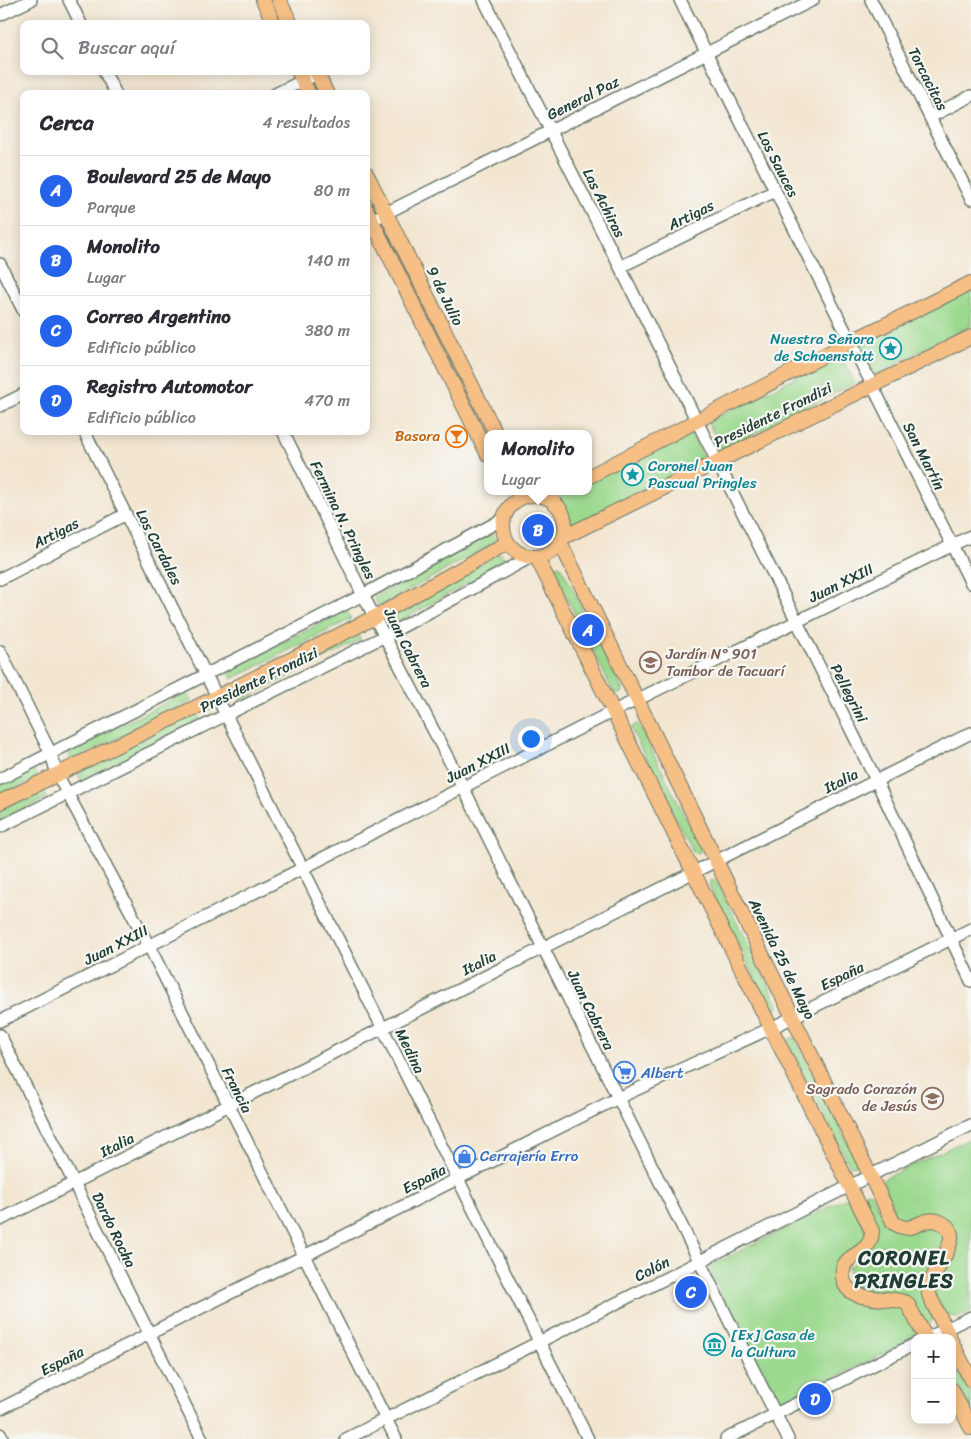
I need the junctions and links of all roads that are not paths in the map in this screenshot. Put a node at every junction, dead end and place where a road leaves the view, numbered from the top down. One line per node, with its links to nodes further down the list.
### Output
1 (31, 0): 9 (street)
2 (69, 0): 10 (street)
3 (263, 0): 11 (main road)
4 (279, 0): 12 (main road)
5 (484, 0): 23 (street, Las Achiras)
6 (680, 0): 13 (street, Los Sauces)
7 (813, 0): 13 (street, General Paz)
8 (871, 0): 22 (street, Torcacitas)
9 (0, 15)
10 (78, 20)
11 (272, 20)
12 (289, 20)
13 (706, 53): 23 (street, General Paz); 25 (street, Los Sauces)
14 (106, 75): 17 (street)
15 (318, 75): 20 (main road)
16 (300, 76): 18 (street); 19 (main road)
17 (114, 90)
18 (281, 90)
19 (307, 90)
20 (325, 90)
21 (971, 96): 22 (street)
22 (930, 117): 26 (street, Torcacitas)
23 (551, 131): 27 (street, General Paz); 31 (street, Las Achiras)
24 (370, 181): 27 (main road, 9 de Julio)
25 (775, 191): 31 (street, Artigas); 35 (street, Los Sauces)
26 (971, 199)
27 (386, 213): 28 (street, General Paz); 36 (main road, 9 de Julio)
28 (370, 217)
29 (370, 221): 37 (main road)
30 (0, 264): 33 (street)
31 (620, 267): 41 (street, Las Achiras)
32 (971, 283): 35 (main road, Presidente Frondizi)
33 (20, 304)
34 (971, 337): 38 (main road, Presidente Frondizi)
35 (850, 342): 38 (street, San Martín); 41 (main road, Presidente Frondizi)
36 (455, 353): 37 (main road); 42 (main road, 9 de Julio)
37 (441, 360): 45 (main road)
38 (872, 385): 46 (main road, Presidente Frondizi); 57 (street, San Martín)
39 (20, 396): 40 (street)
40 (0, 406)
41 (696, 421): 46 (street, Pellegrini); 47 (main road, Presidente Frondizi)
42 (494, 430)
43 (86, 435): 52 (street, Los Cardales)
44 (285, 435): 61 (street, Fermina N. Pringles)
45 (484, 447)
46 (717, 461): 55 (main road, Presidente Frondizi); 63 (street, Pellegrini)
47 (592, 475)
48 (533, 495): 51 (main road)
49 (554, 495): 51 (main road)
50 (509, 497): 53 (main road)
51 (548, 498): 55 (main road)
52 (126, 514): 59 (street, Artigas); 66 (street, Los Cardales)
53 (503, 519): 56 (main road); 61 (street, Presidente Frondizi)
54 (971, 536): 57 (street, Juan XXIII)
55 (562, 540): 58 (main road); 68 (main road, Avenida 25 de Mayo)
56 (507, 543): 58 (main road); 62 (main road, Presidente Frondizi)
57 (952, 545): 60 (street, San Martín); 63 (street, Juan XXIII)
58 (533, 558): 64 (street, Presidente Frondizi); 69 (main road)
59 (0, 579)
60 (971, 584)
61 (363, 595): 62 (street, Juan Cabrera); 66 (street, Presidente Frondizi)
62 (375, 617): 64 (street, Juan Cabrera); 67 (main road, Presidente Frondizi)
63 (797, 621): 68 (street, Juan XXIII); 75 (street, Pellegrini)
64 (385, 636): 70 (street, Presidente Frondizi); 76 (street, Juan Cabrera)
65 (0, 651): 72 (street, Francia)
66 (206, 675): 67 (street, Medina); 72 (street, Presidente Frondizi)
67 (217, 697): 70 (street, Medina); 73 (main road, Presidente Frondizi)
68 (636, 700): 69 (street, Juan XXIII); 80 (main road, Avenida 25 de Mayo)
69 (614, 711): 76 (street, Juan XXIII); 82 (main road)
70 (226, 714): 77 (street, Presidente Frondizi); 81 (street, Medina)
71 (971, 733): 75 (street, Italia)
72 (51, 754): 73 (street, Francia); 74 (street, Presidente Frondizi)
73 (57, 774): 77 (street, Francia); 78 (main road, Presidente Frondizi)
74 (0, 779)
75 (876, 780): 80 (street, Italia); 84 (street, Pellegrini)
76 (463, 788): 81 (street, Juan XXIII); 86 (street, Juan Cabrera)
77 (68, 793): 79 (street, Presidente Frondizi); 85 (street, Francia)
78 (0, 802)
79 (0, 827)
80 (716, 861): 82 (street, Italia); 88 (main road, Avenida 25 de Mayo)
81 (303, 868): 85 (street, Juan XXIII); 90 (street, Medina)
82 (694, 872): 86 (street, Italia); 91 (main road)
83 (971, 928): 84 (street, España)
84 (950, 940): 87 (street, Pellegrini); 88 (street, España)
85 (149, 946): 89 (street, Juan XXIII); 94 (street, Francia)
86 (543, 948): 90 (street, Italia); 93 (street, Juan Cabrera)
87 (971, 981)
88 (792, 1017): 91 (street, España); 96 (main road, Avenida 25 de Mayo)
89 (0, 1021)
90 (382, 1028): 94 (street, Italia); 97 (street, Medina)
91 (771, 1028): 93 (street, España); 99 (main road)
92 (0, 1035): 98 (street, Dardo Rocha)
93 (618, 1098): 97 (street, España); 102 (street, Juan Cabrera)
94 (228, 1105): 98 (street, Italia); 101 (street, Francia)
95 (971, 1125): 96 (street, Colón)
96 (871, 1176): 99 (street, Colón); 104 (main road, Avenida 25 de Mayo)
97 (458, 1179): 101 (street, España); 107 (street, Medina)
98 (74, 1183): 100 (street, Italia); 105 (street, Dardo Rocha)
99 (851, 1186): 102 (street, Colón); 106 (main road)
100 (0, 1220)
101 (304, 1256): 105 (street, España); 114 (street, Francia)
102 (700, 1262): 107 (street, Colón); 113 (street, Juan Cabrera)
103 (971, 1317): 104 (street)
104 (948, 1333)
105 (149, 1334): 112 (street, España); 118 (street, Dardo Rocha)
106 (924, 1334)
107 (538, 1342): 114 (street, Colón); 121 (street, Medina)
108 (911, 1346): 113 (street)
109 (956, 1351): 110 (main road)
110 (971, 1380)
111 (956, 1398): 115 (main road)
112 (0, 1409)
113 (776, 1414): 122 (street); 123 (street, Juan Cabrera)
114 (386, 1419): 119 (street, Colón); 120 (street, Francia)
115 (971, 1428)
116 (0, 1434): 117 (street)
117 (2, 1439)
118 (202, 1439)
119 (346, 1439)
120 (396, 1439)
121 (588, 1439)
122 (726, 1439)
123 (788, 1439)

